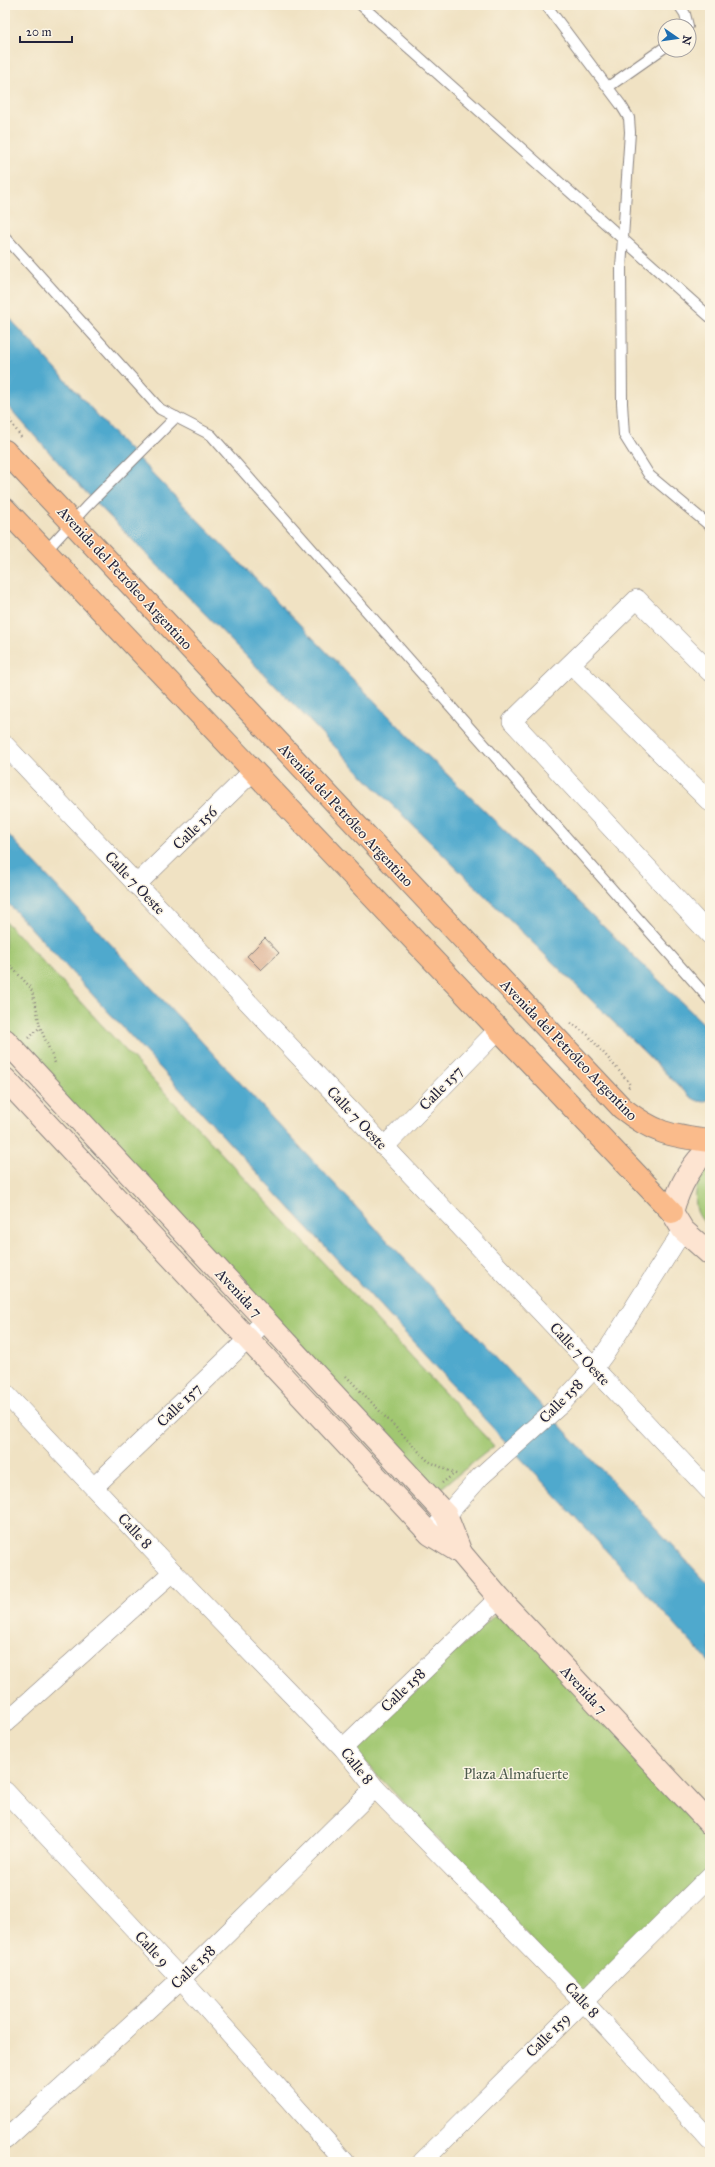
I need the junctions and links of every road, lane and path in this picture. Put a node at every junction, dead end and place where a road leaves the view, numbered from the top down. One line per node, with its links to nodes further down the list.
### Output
1 (361, 5): 8 (lane)
2 (546, 5): 6 (lane)
3 (679, 5): 4 (lane)
4 (686, 18)
5 (657, 53): 6 (lane)
6 (608, 87): 8 (lane)
7 (5, 237): 10 (lane)
8 (623, 238): 9 (lane); 14 (lane)
9 (710, 317)
10 (176, 418): 12 (lane); 24 (lane)
11 (5, 451): 12 (main road, Avenida del Petróleo Argentino)
12 (79, 515): 15 (lane); 30 (main road, Avenida del Petróleo Argentino)
13 (7, 516): 15 (main road)
14 (710, 526)
15 (45, 552): 19 (main road)
16 (571, 664): 17 (street); 20 (street); 22 (street)
17 (710, 672)
18 (5, 745): 21 (street, Calle 7 Oeste)
19 (253, 771): 21 (street, Calle 156); 25 (main road)
20 (710, 802)
21 (136, 884): 31 (street, Calle 7 Oeste)
22 (710, 935)
23 (5, 960): 28 (path)
24 (710, 1000)
25 (498, 1030): 31 (street, Calle 157); 33 (main road)
26 (5, 1040): 27 (main road, Avenida 7)
27 (25, 1062): 29 (street); 35 (main road, Avenida 7)
28 (59, 1068)
29 (5, 1080): 36 (main road, Avenida 7)
30 (710, 1141)
31 (384, 1147): 37 (street, Calle 7 Oeste)
32 (710, 1148): 33 (main road)
33 (677, 1221): 34 (main road); 37 (street, Calle 158)
34 (710, 1254)
35 (264, 1321): 36 (street, Calle 157); 43 (main road, Avenida 7)
36 (247, 1340): 41 (street, Calle 157); 44 (main road, Avenida 7)
37 (594, 1368): 40 (street, Calle 158); 42 (street, Calle 7 Oeste)
38 (342, 1371): 40 (path)
39 (5, 1393): 41 (street, Calle 8)
40 (478, 1479): 43 (street, Calle 158)
41 (94, 1487): 46 (street, Calle 8)
42 (710, 1491)
43 (446, 1515): 44 (street, Calle 158); 45 (main road, Avenida 7)
44 (430, 1534): 45 (main road, Avenida 7)
45 (461, 1553): 47 (main road, Avenida 7)
46 (173, 1572): 48 (street); 49 (street, Calle 8)
47 (499, 1598): 49 (street, Calle 158); 52 (main road, Avenida 7)
48 (5, 1723)
49 (343, 1748): 50 (street, Calle 8)
50 (375, 1788): 54 (street, Calle 158); 55 (street, Calle 8)
51 (5, 1791): 54 (street, Calle 9)
52 (710, 1824)
53 (710, 1876): 55 (street, Calle 159)
54 (181, 1979): 56 (street, Calle 158); 58 (street, Calle 9)
55 (583, 2001): 57 (street, Calle 8); 59 (street, Calle 159)
56 (5, 2140)
57 (710, 2140)
58 (345, 2162)
59 (422, 2162)

